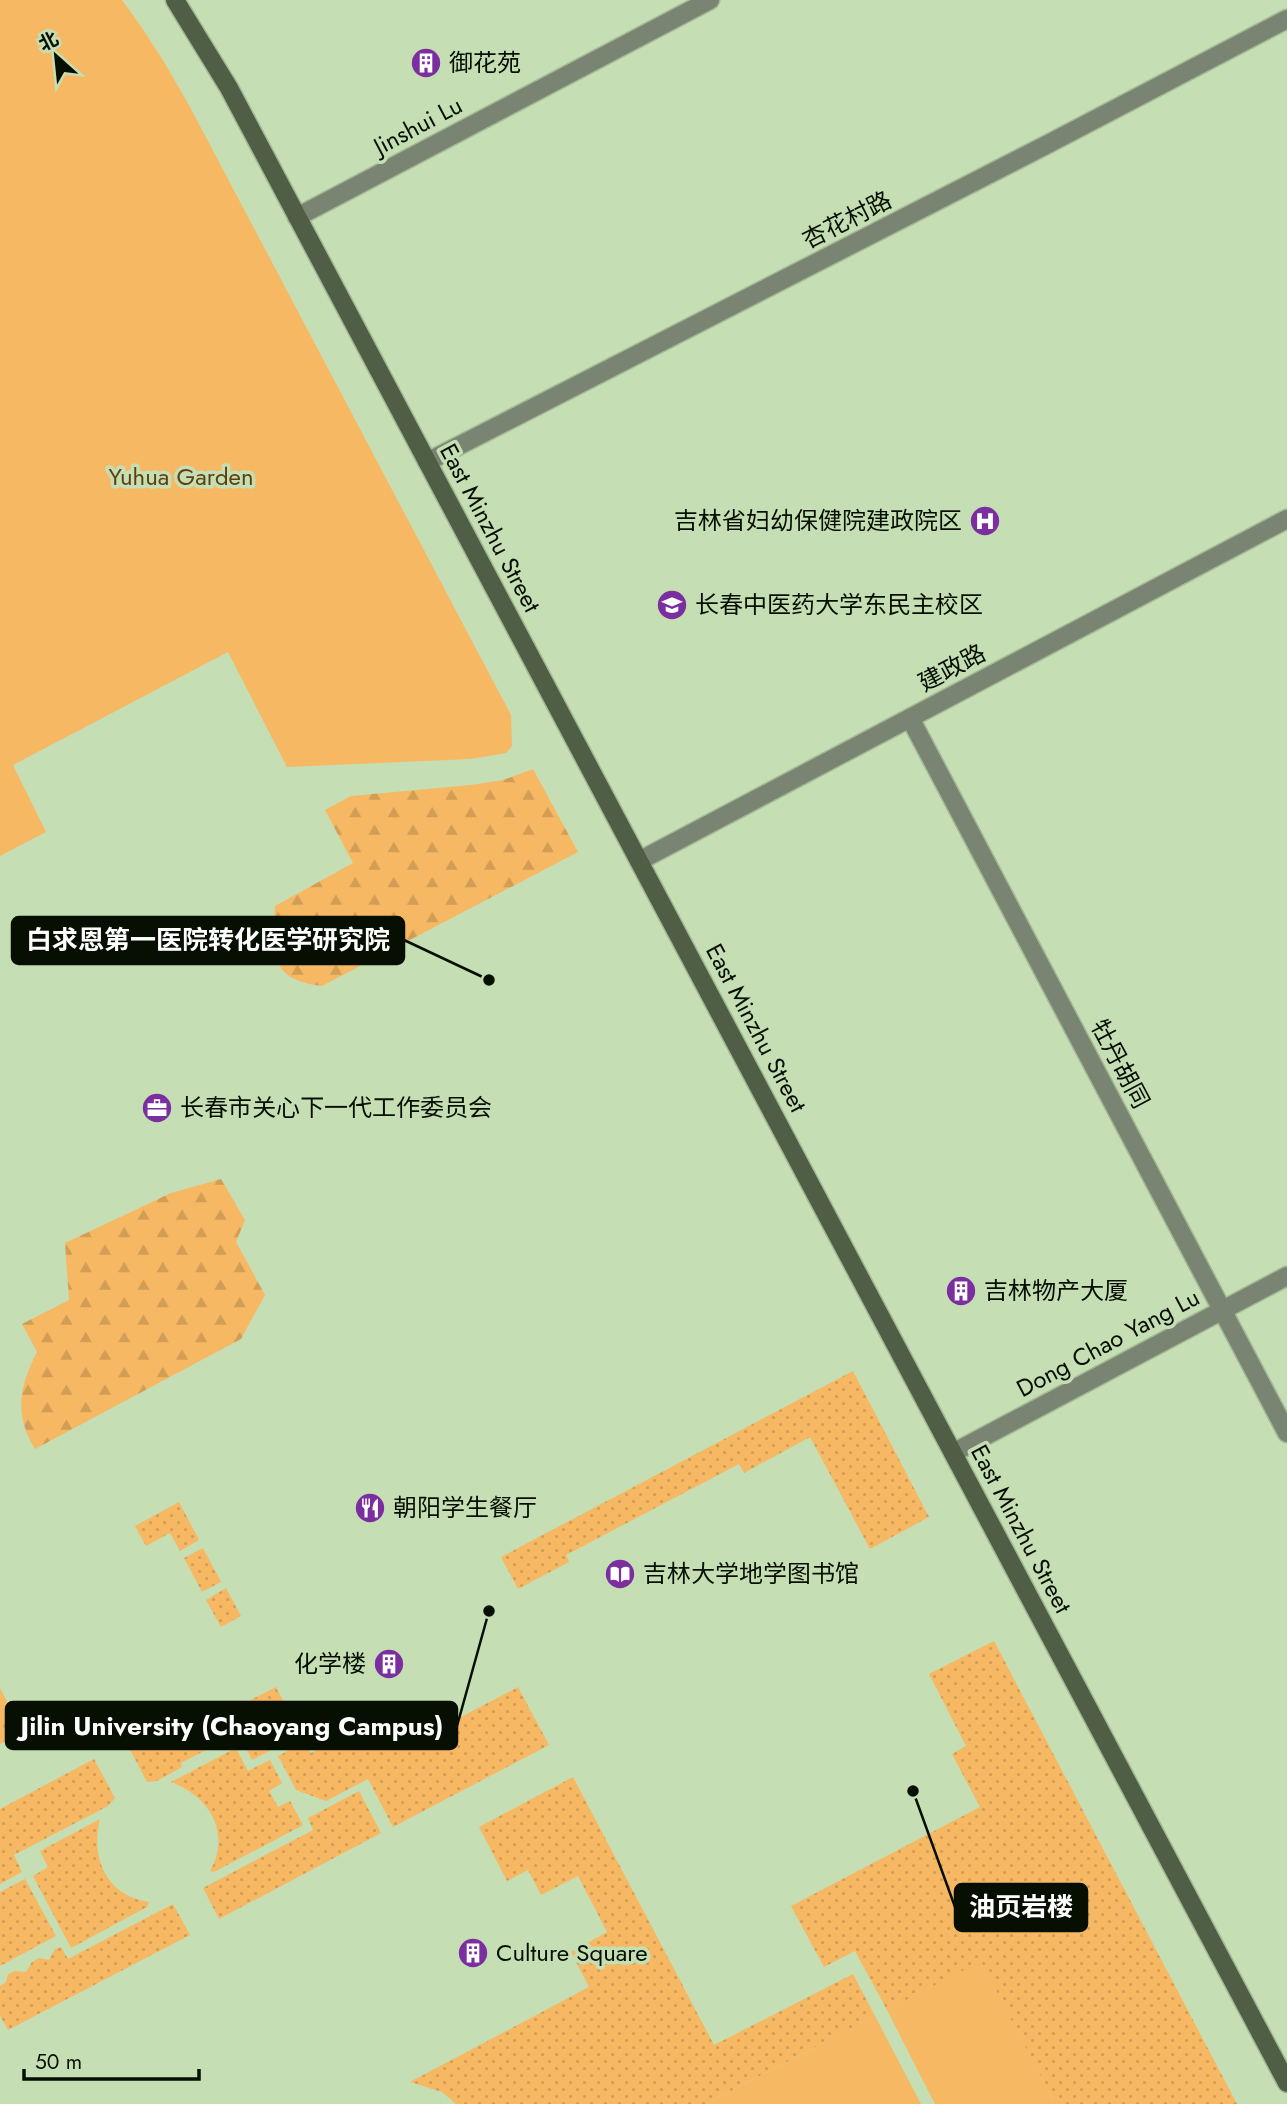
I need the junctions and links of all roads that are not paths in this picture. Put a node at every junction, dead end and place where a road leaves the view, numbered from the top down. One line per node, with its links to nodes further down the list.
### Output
1 (175, 0): 4 (main road, East Minzhu Street)
2 (710, 0): 4 (street, Jinshui Lu)
3 (1287, 19): 5 (street, 杏花村路)
4 (298, 217): 5 (main road, East Minzhu Street)
5 (427, 462): 8 (main road, East Minzhu Street)
6 (1287, 519): 7 (street, 建政路)
7 (910, 718): 8 (street, 建政路); 10 (street, 牡丹胡同)
8 (639, 861): 12 (main road, East Minzhu Street)
9 (1287, 1276): 10 (street, Dong Chao Yang Lu)
10 (1222, 1311): 11 (street, 牡丹胡同); 12 (street, Dong Chao Yang Lu)
11 (1287, 1433)
12 (953, 1453): 13 (main road, East Minzhu Street)
13 (1286, 2077)

